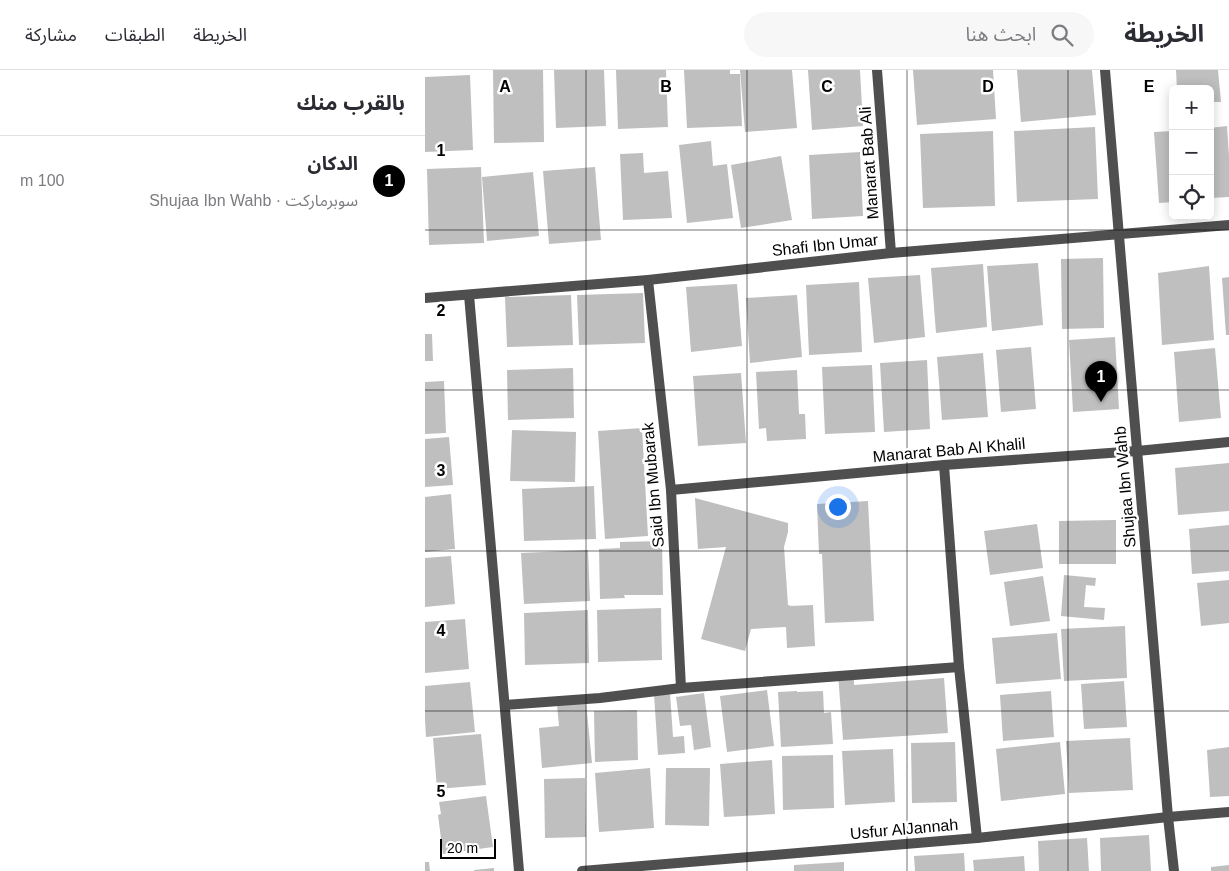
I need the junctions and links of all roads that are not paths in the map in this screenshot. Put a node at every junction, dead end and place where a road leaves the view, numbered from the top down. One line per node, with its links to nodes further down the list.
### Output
1 (877, 70): 5 (street, Manarat Bab Ali)
2 (1105, 70): 4 (street, Shujaa Ibn Wahb)
3 (1229, 225): 4 (street, Shafi Ibn Umar)
4 (1119, 233): 5 (street, Shafi Ibn Umar); 10 (street, Shujaa Ibn Wahb)
5 (891, 253): 6 (street, Shafi Ibn Umar)
6 (649, 280): 7 (street, Shafi Ibn Umar); 12 (street, Said Ibn Mubarak)
7 (469, 295): 8 (street, Shafi Ibn Umar); 15 (street)
8 (425, 298)
9 (1229, 442): 10 (street, Manarat Bab Al Khalil)
10 (1137, 451): 11 (street, Manarat Bab Al Khalil); 17 (street, Shujaa Ibn Wahb)
11 (944, 465): 12 (street, Manarat Bab Al Khalil); 13 (street)
12 (671, 490): 14 (street, Said Ibn Mubarak)
13 (959, 667): 14 (street); 18 (street)
14 (681, 688): 15 (street)
15 (505, 705): 19 (street)
16 (1229, 812): 17 (street, Usfur AlJannah)
17 (1168, 817): 18 (street, Usfur AlJannah); 21 (street, Shujaa Ibn Wahb)
18 (977, 838): 20 (street, Usfur AlJannah)
19 (519, 871)
20 (581, 871)
21 (1174, 871)

